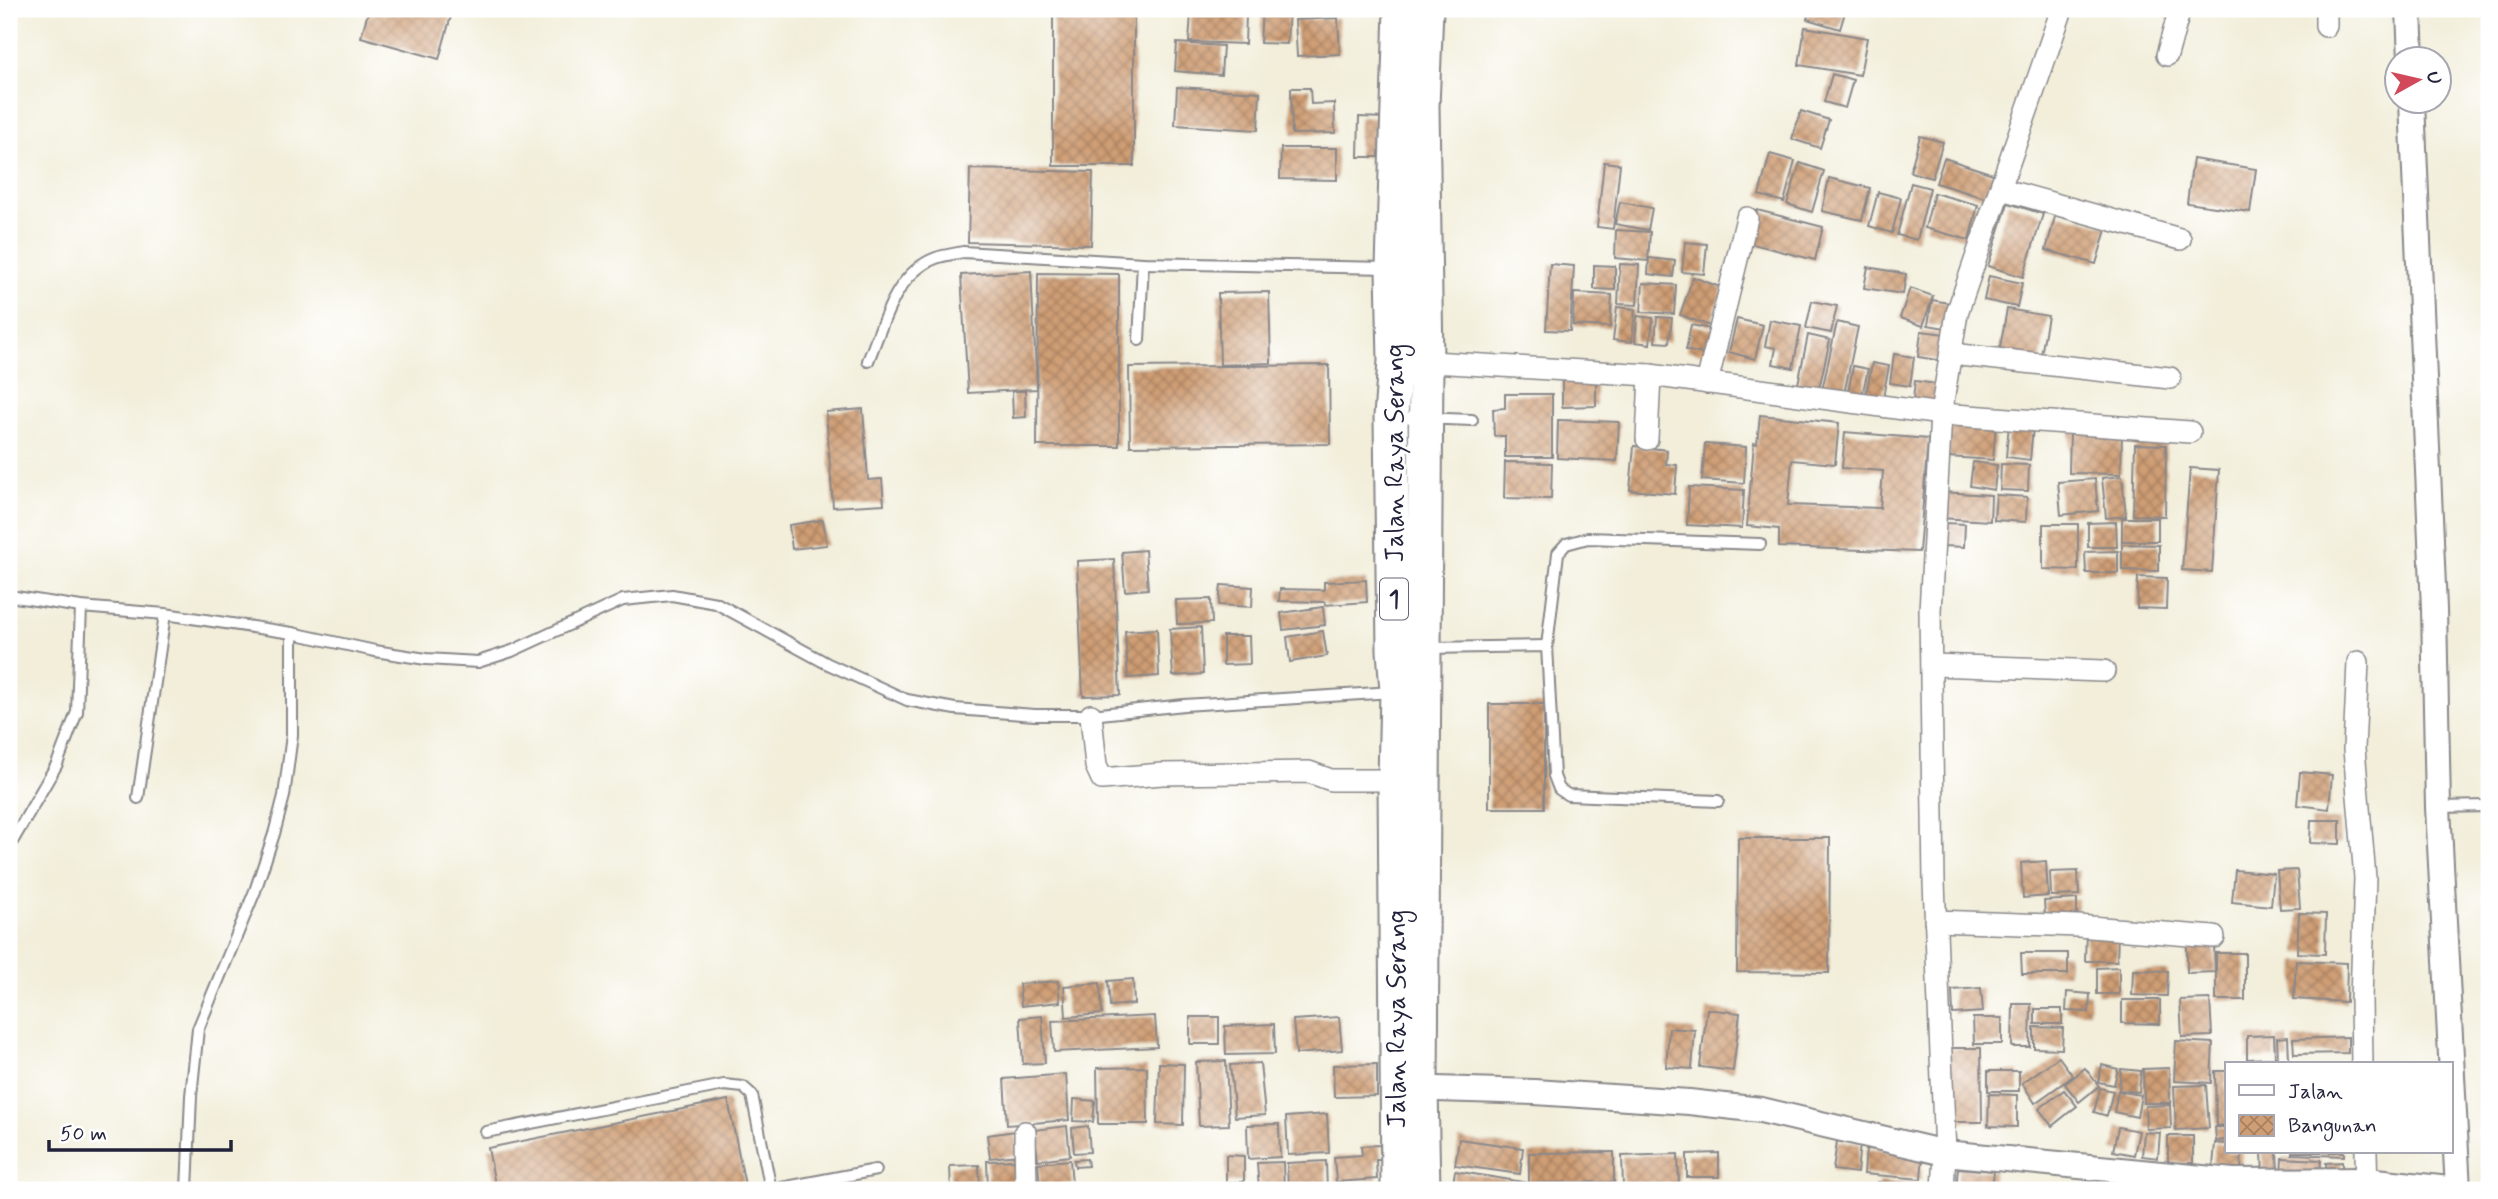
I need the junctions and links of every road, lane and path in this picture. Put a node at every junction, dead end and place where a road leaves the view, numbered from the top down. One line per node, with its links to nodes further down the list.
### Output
1 (1401, 9): 13 (highway, Jalan Raya Serang / 1)
2 (1426, 9): 17 (highway, Jalan Raya Serang / 1)
3 (2062, 9): 9 (street)
4 (2180, 9): 7 (street)
5 (2409, 9): 6 (street)
6 (2410, 46)
7 (2167, 55)
8 (2414, 116): 43 (street)
9 (2001, 189): 11 (street); 15 (street)
10 (1747, 218): 20 (street)
11 (2180, 239)
12 (1143, 263): 13 (lane); 14 (lane); 16 (lane)
13 (1393, 268): 17 (highway, Jalan Raya Serang / 1)
14 (1139, 340)
15 (1951, 354): 19 (street); 21 (street)
16 (868, 361)
17 (1411, 361): 18 (street); 22 (highway, Jalan Raya Serang / 1); 23 (highway, Jalan Raya Serang / 1)
18 (1650, 375): 20 (street); 26 (street)
19 (2171, 378)
20 (1707, 383): 21 (street)
21 (1941, 414): 25 (street); 35 (street)
22 (1391, 417): 23 (lane); 33 (highway, Jalan Raya Serang / 1)
23 (1424, 418): 24 (lane); 33 (highway, Jalan Raya Serang / 1)
24 (1472, 420)
25 (2190, 432)
26 (1647, 439)
27 (1760, 544): 32 (lane)
28 (9, 596): 29 (lane)
29 (80, 607): 30 (lane); 44 (lane)
30 (165, 614): 31 (lane); 40 (lane)
31 (292, 633): 38 (lane); 57 (lane)
32 (1547, 646): 33 (lane); 41 (lane)
33 (1410, 649): 37 (highway, Jalan Raya Serang / 1); 50 (highway, Jalan Raya Serang / 1)
34 (2358, 662): 47 (street)
35 (1932, 666): 36 (street); 45 (street)
36 (2104, 671)
37 (1397, 691): 38 (lane); 39 (highway, Jalan Raya Serang / 1)
38 (1091, 715): 39 (street)
39 (1395, 780): 50 (highway, Jalan Raya Serang / 1)
40 (138, 797)
41 (1718, 801)
42 (2489, 806): 43 (lane)
43 (2438, 807): 48 (street)
44 (9, 847)
45 (1935, 921): 46 (street); 53 (street)
46 (2214, 937)
47 (2362, 1062)
48 (2451, 1062)
49 (2452, 1075): 63 (street)
50 (1408, 1088): 53 (street); 60 (highway, Jalan Raya Serang / 1); 61 (highway, Jalan Raya Serang / 1)
51 (486, 1132): 58 (lane)
52 (1025, 1132): 59 (street)
53 (1945, 1153): 56 (street); 62 (street)
54 (2366, 1154): 56 (street)
55 (876, 1170): 58 (lane)
56 (2367, 1185): 63 (street)
57 (187, 1190)
58 (771, 1190)
59 (1026, 1190)
60 (1398, 1190)
61 (1423, 1190)
62 (1943, 1190)
63 (2458, 1190): 64 (lane)
64 (2463, 1190)

